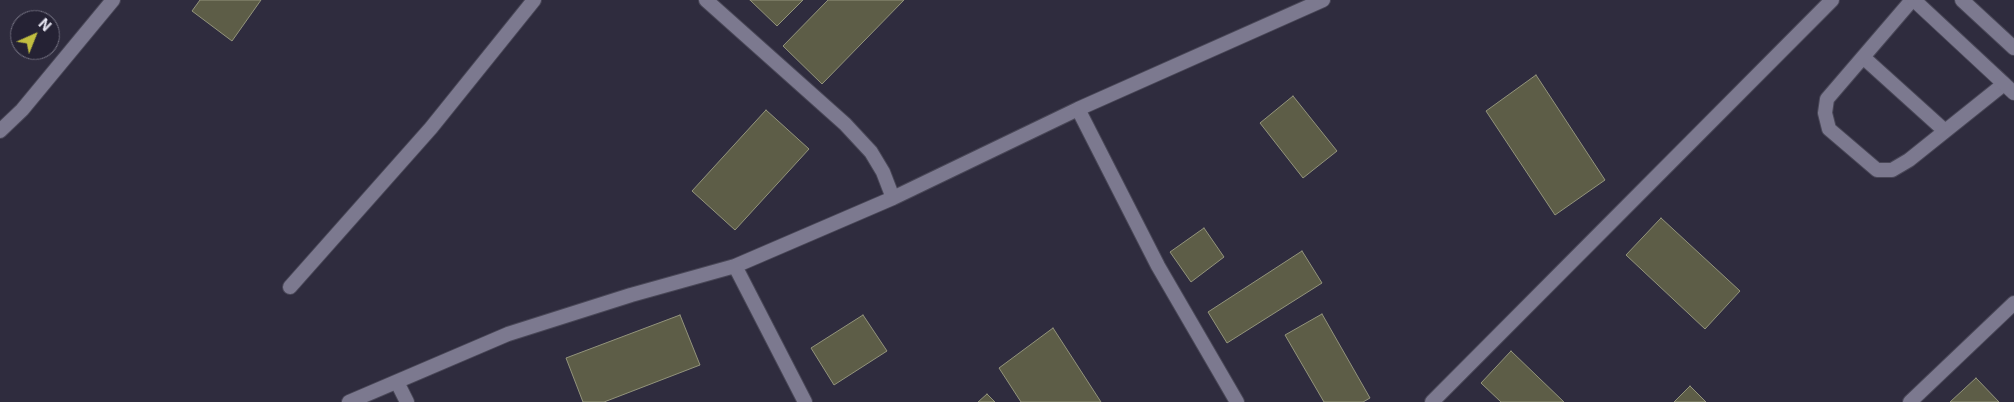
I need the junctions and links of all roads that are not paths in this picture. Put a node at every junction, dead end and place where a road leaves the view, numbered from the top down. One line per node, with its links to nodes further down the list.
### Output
1 (113, 0): 12 (street)
2 (534, 0): 16 (street)
3 (706, 0): 14 (street)
4 (1323, 0): 11 (street)
5 (1832, 0): 23 (street)
6 (1913, 0): 9 (street); 10 (street)
7 (1962, 0): 8 (street)
8 (2014, 48)
9 (1863, 57): 13 (street); 13 (street)
10 (2009, 88): 13 (street)
11 (1078, 109): 14 (street); 22 (street)
12 (0, 131)
13 (1945, 131)
14 (893, 198): 15 (street)
15 (735, 266): 18 (street); 21 (street)
16 (290, 287)
17 (2014, 303): 24 (street)
18 (397, 382): 19 (street); 20 (street)
19 (349, 402)
20 (407, 402)
21 (805, 402)
22 (1237, 402)
23 (1432, 402)
24 (1910, 402)

